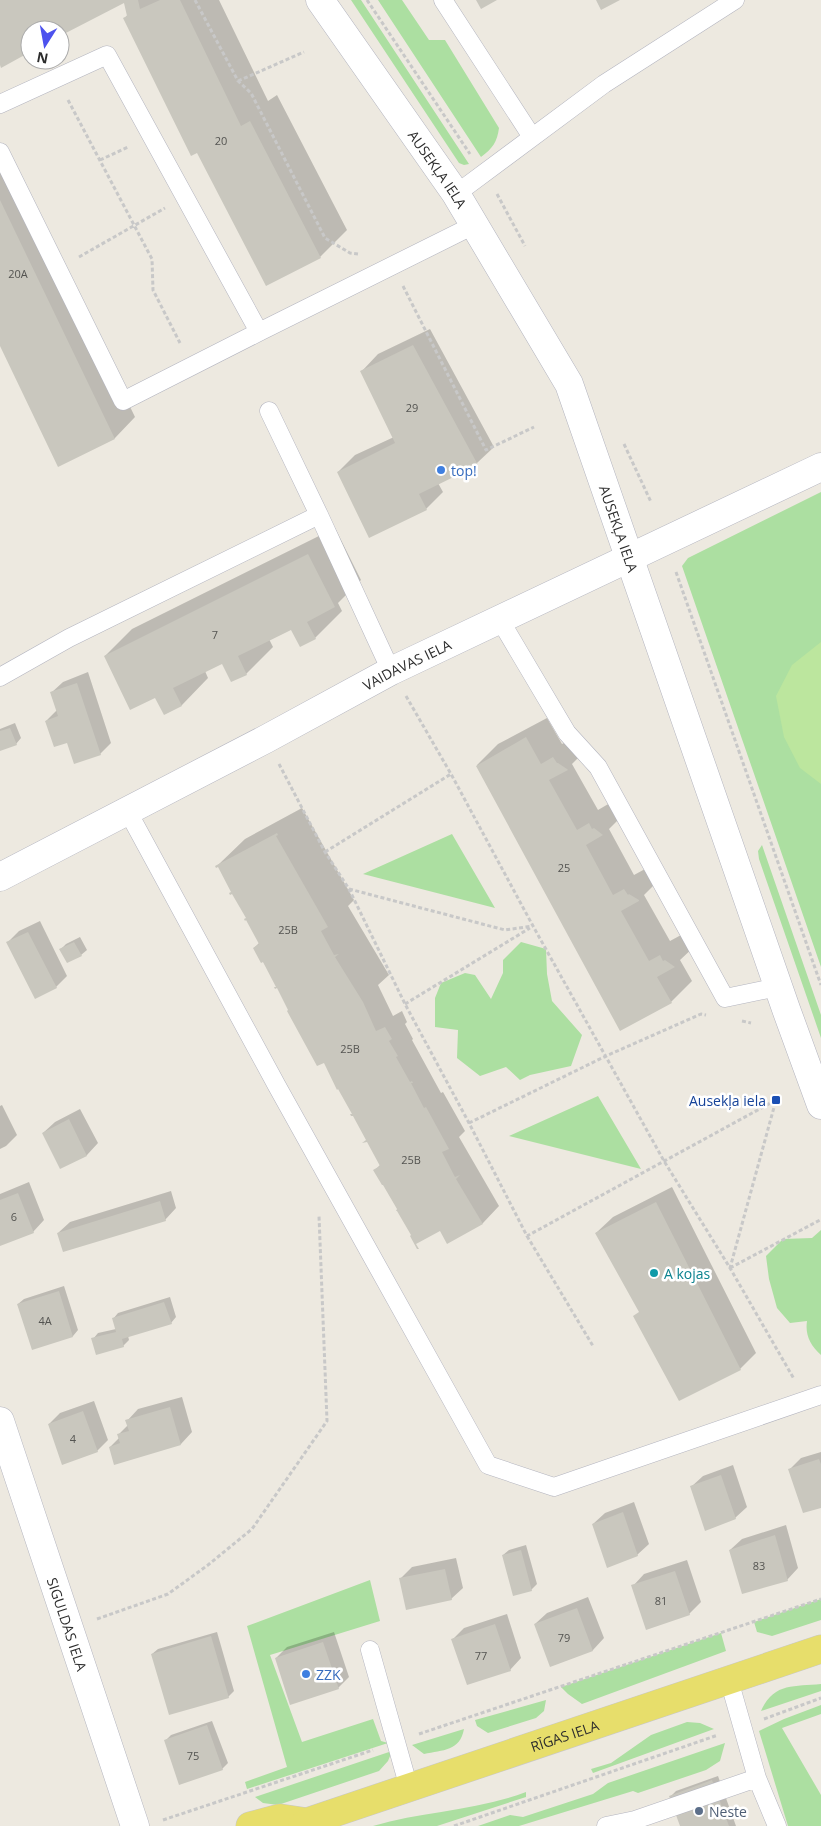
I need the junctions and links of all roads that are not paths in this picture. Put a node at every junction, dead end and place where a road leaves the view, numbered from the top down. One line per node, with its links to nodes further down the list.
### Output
1 (320, 0): 7 (street, AUSEKĻA IELA)
2 (443, 0): 5 (lane)
3 (735, 0): 5 (lane)
4 (0, 103): 9 (lane)
5 (532, 137): 7 (lane)
6 (0, 152): 9 (lane)
7 (456, 194): 8 (street, AUSEKĻA IELA)
8 (474, 225): 9 (lane); 13 (street, AUSEKĻA IELA)
9 (259, 332)
10 (269, 410): 12 (lane)
11 (821, 467): 13 (street, VAIDAVAS IELA)
12 (319, 515): 15 (lane); 16 (lane)
13 (631, 558): 14 (street, VAIDAVAS IELA); 19 (street, AUSEKĻA IELA)
14 (500, 620): 15 (street, VAIDAVAS IELA); 19 (lane)
15 (391, 671): 17 (street, VAIDAVAS IELA)
16 (0, 677)
17 (128, 810): 18 (street, VAIDAVAS IELA); 21 (lane)
18 (0, 877)
19 (778, 987): 20 (street, AUSEKĻA IELA)
20 (819, 1095)
21 (813, 1397)
22 (0, 1421): 30 (street, SIGULDAS IELA)
23 (821, 1648): 25 (main road, RĪGAS IELA)
24 (370, 1650): 27 (lane)
25 (730, 1680): 26 (lane); 27 (main road, RĪGAS IELA)
26 (757, 1778): 28 (lane); 33 (lane)
27 (409, 1788): 29 (main road, RĪGAS IELA)
28 (636, 1823): 32 (lane)
29 (305, 1825): 31 (main road, RĪGAS IELA)
30 (135, 1826)
31 (250, 1826)
32 (606, 1826)
33 (777, 1826)

